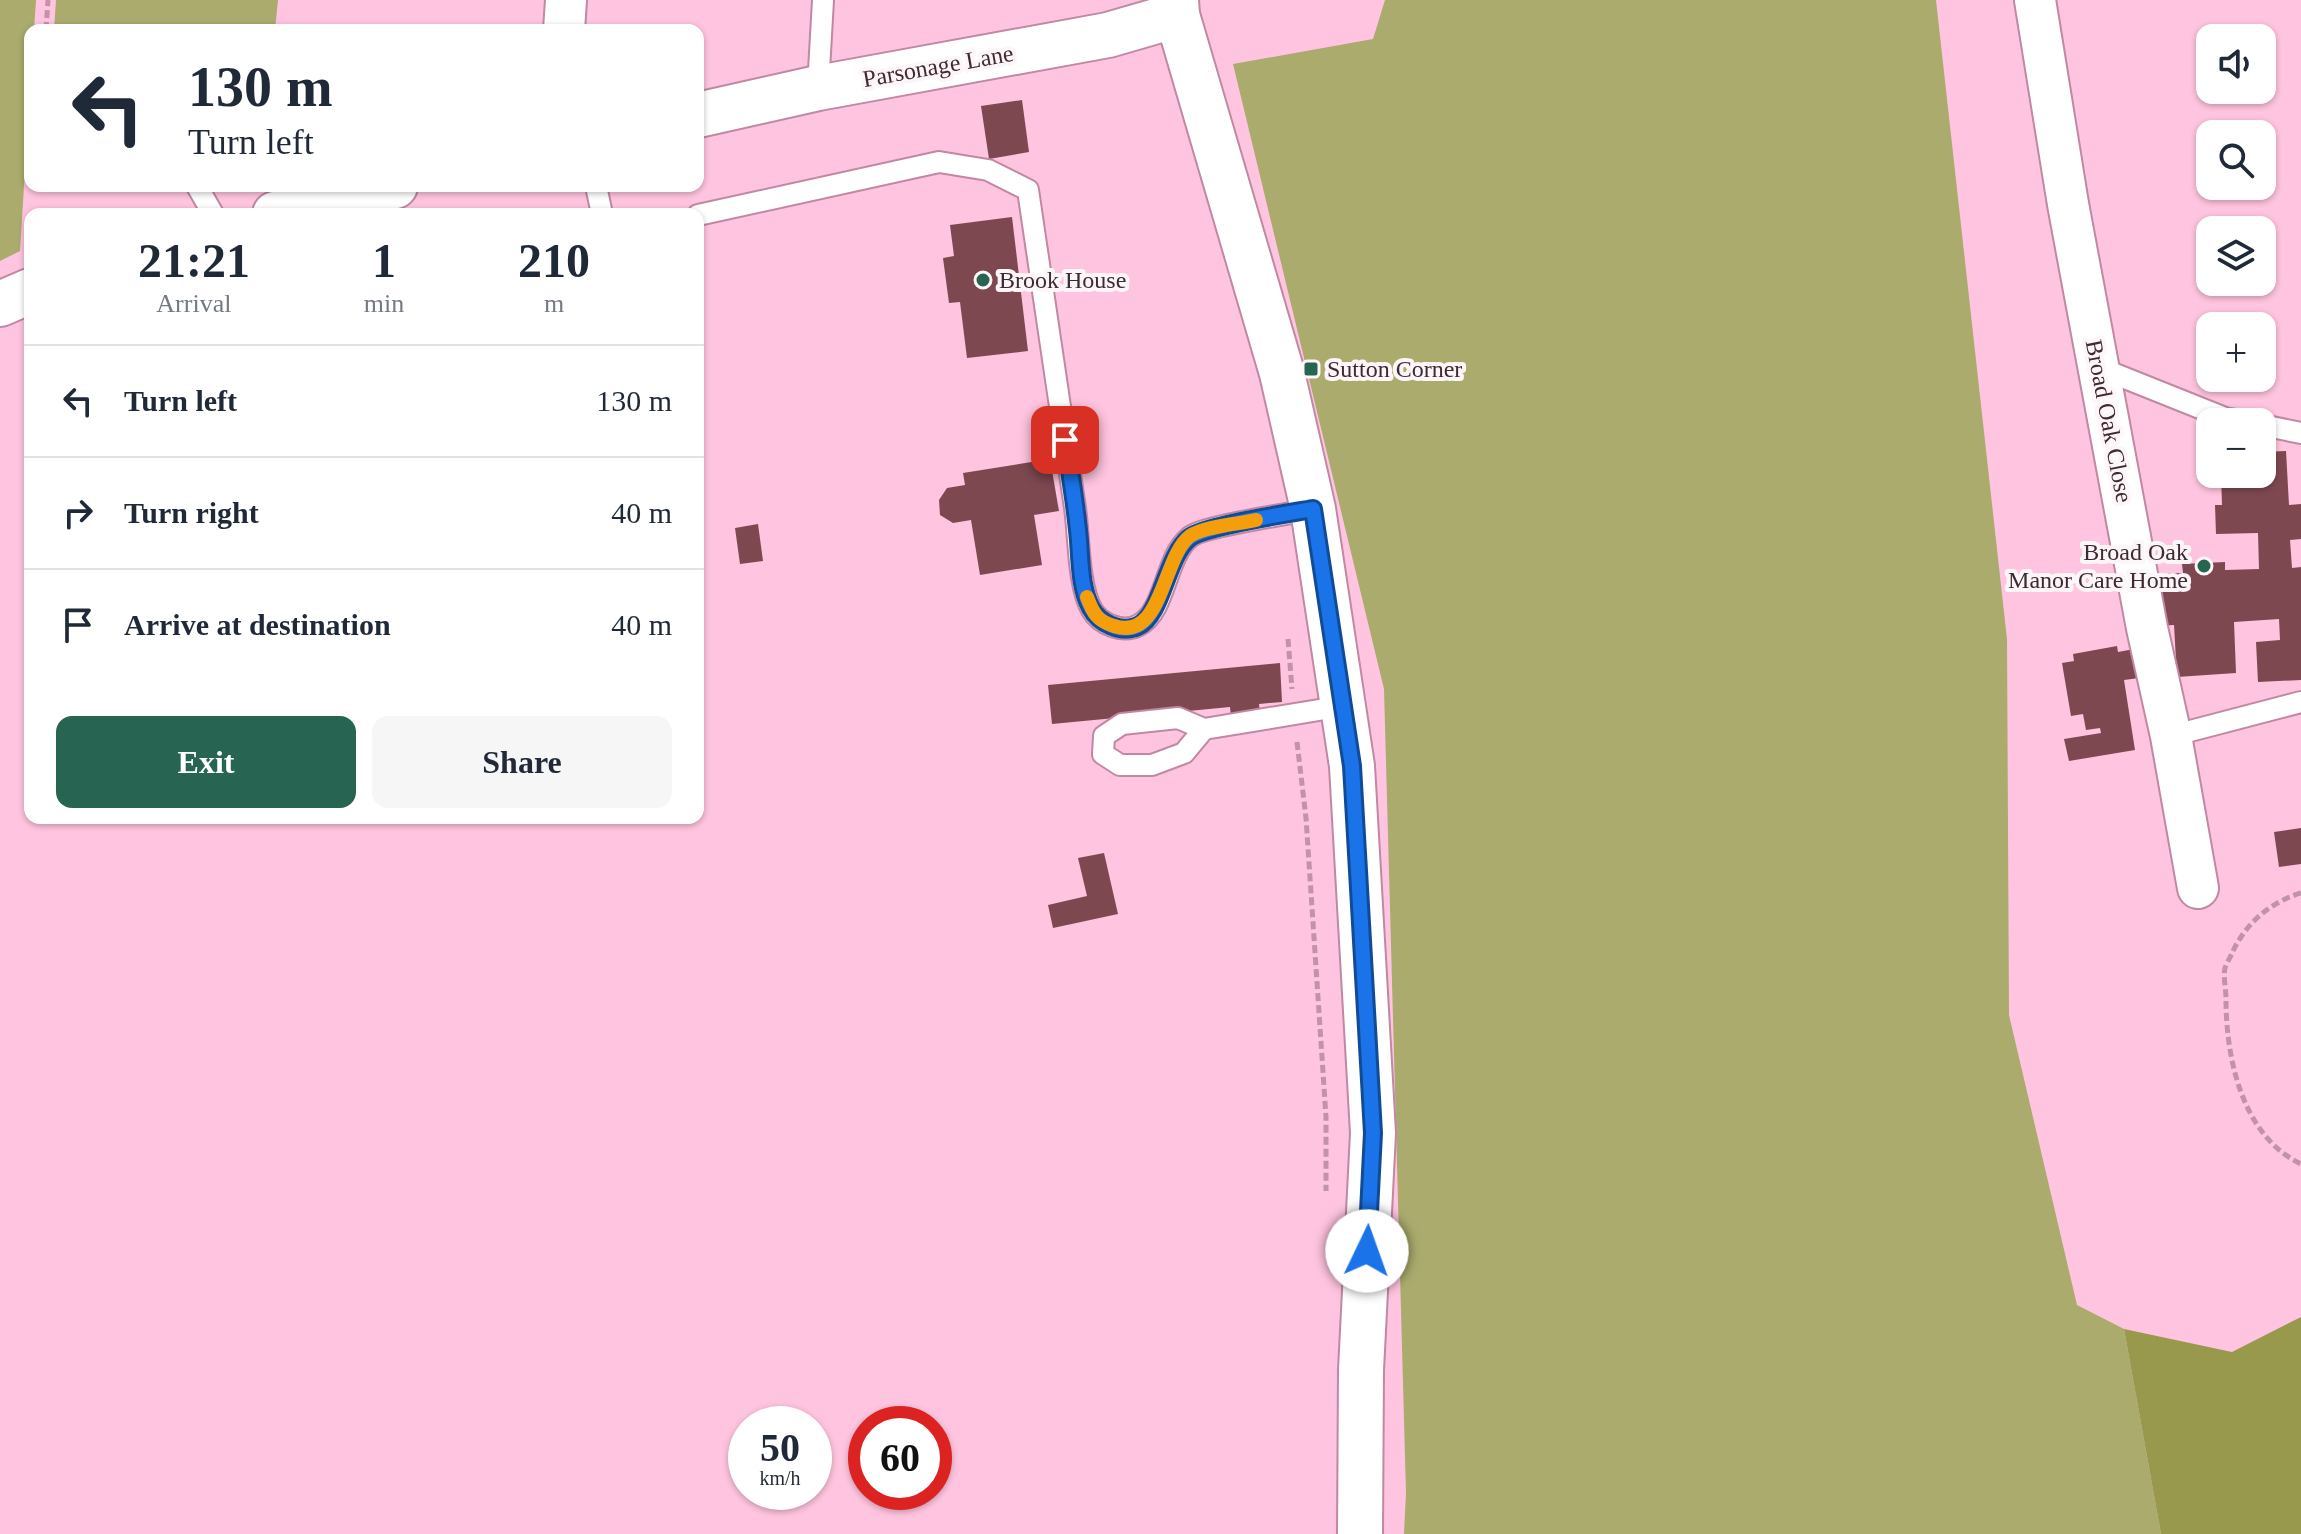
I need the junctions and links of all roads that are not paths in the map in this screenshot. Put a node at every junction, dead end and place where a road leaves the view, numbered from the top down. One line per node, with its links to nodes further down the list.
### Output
1 (566, 0): 5 (street)
2 (823, 0): 6 (lane)
3 (2035, 0): 13 (street, Broad Oak Close)
4 (1176, 8): 6 (main road, Parsonage Lane); 17 (main road)
5 (564, 24)
6 (818, 88): 7 (main road, Parsonage Lane)
7 (704, 114)
8 (369, 192): 9 (main road)
9 (301, 208)
10 (704, 214): 17 (lane)
11 (24, 294): 12 (main road)
12 (0, 304)
13 (2100, 368): 14 (lane); 21 (street, Broad Oak Close)
14 (2200, 408)
15 (2276, 428): 16 (lane)
16 (2301, 433)
17 (1313, 509): 19 (main road)
18 (2301, 702): 21 (lane)
19 (1343, 706): 20 (lane); 23 (main road)
20 (1204, 729)
21 (2171, 736): 22 (street, Broad Oak Close)
22 (2198, 888)
23 (1360, 1534)

